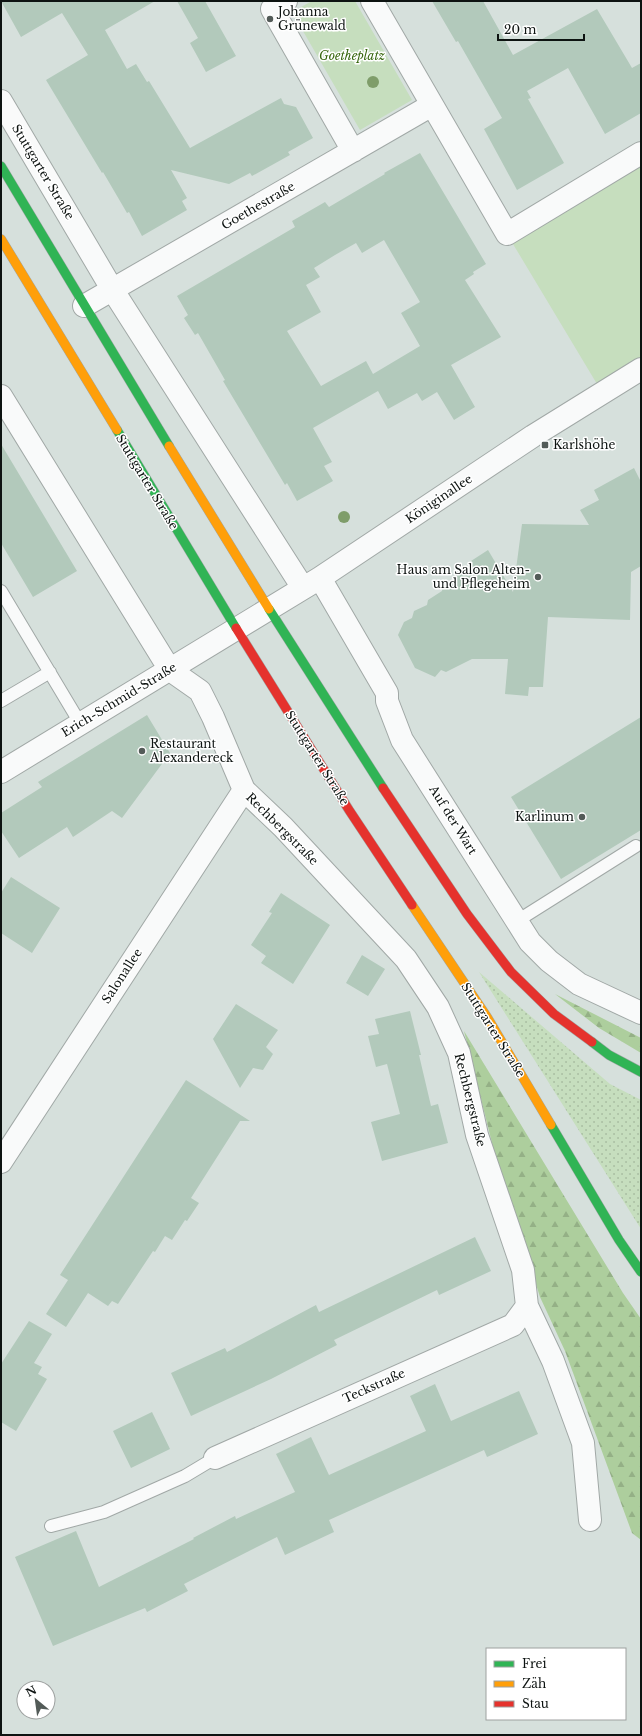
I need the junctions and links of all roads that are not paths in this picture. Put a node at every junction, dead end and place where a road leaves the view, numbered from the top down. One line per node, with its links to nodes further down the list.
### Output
1 (286, 1): 5 (street)
2 (372, 1): 4 (street)
3 (1, 100): 9 (street, Stuttgarter Straße)
4 (432, 106): 5 (street, Goethestraße); 6 (street)
5 (353, 151): 9 (street, Goethestraße)
6 (641, 153)
7 (1, 166): 10 (main road)
8 (1, 239): 16 (main road, Stuttgarter Straße)
9 (112, 290): 10 (street, Goethestraße); 13 (street, Stuttgarter Straße)
10 (84, 306): 15 (main road)
11 (641, 369): 13 (street, Königinallee)
12 (1, 396): 17 (street)
13 (311, 583): 15 (street, Königinallee); 24 (street, Auf der Wart)
14 (1, 590): 18 (lane)
15 (269, 608): 16 (street, Königinallee); 26 (main road)
16 (236, 628): 17 (street, Erich-Schmid-Straße); 28 (main road, Stuttgarter Straße)
17 (170, 670): 20 (street, Erich-Schmid-Straße); 22 (street, Rechbergstraße)
18 (50, 672): 19 (lane); 20 (lane)
19 (1, 701)
20 (80, 723): 21 (street, Erich-Schmid-Straße)
21 (1, 772)
22 (244, 790): 27 (street, Salonallee); 29 (street, Rechbergstraße)
23 (636, 846): 24 (lane)
24 (517, 921): 25 (street, Auf der Wart)
25 (641, 1013)
26 (641, 1072)
27 (1, 1162)
28 (641, 1272)
29 (527, 1306): 30 (street, Teckstraße); 31 (street, Rechbergstraße)
30 (215, 1458): 32 (lane)
31 (590, 1520)
32 (51, 1526)

